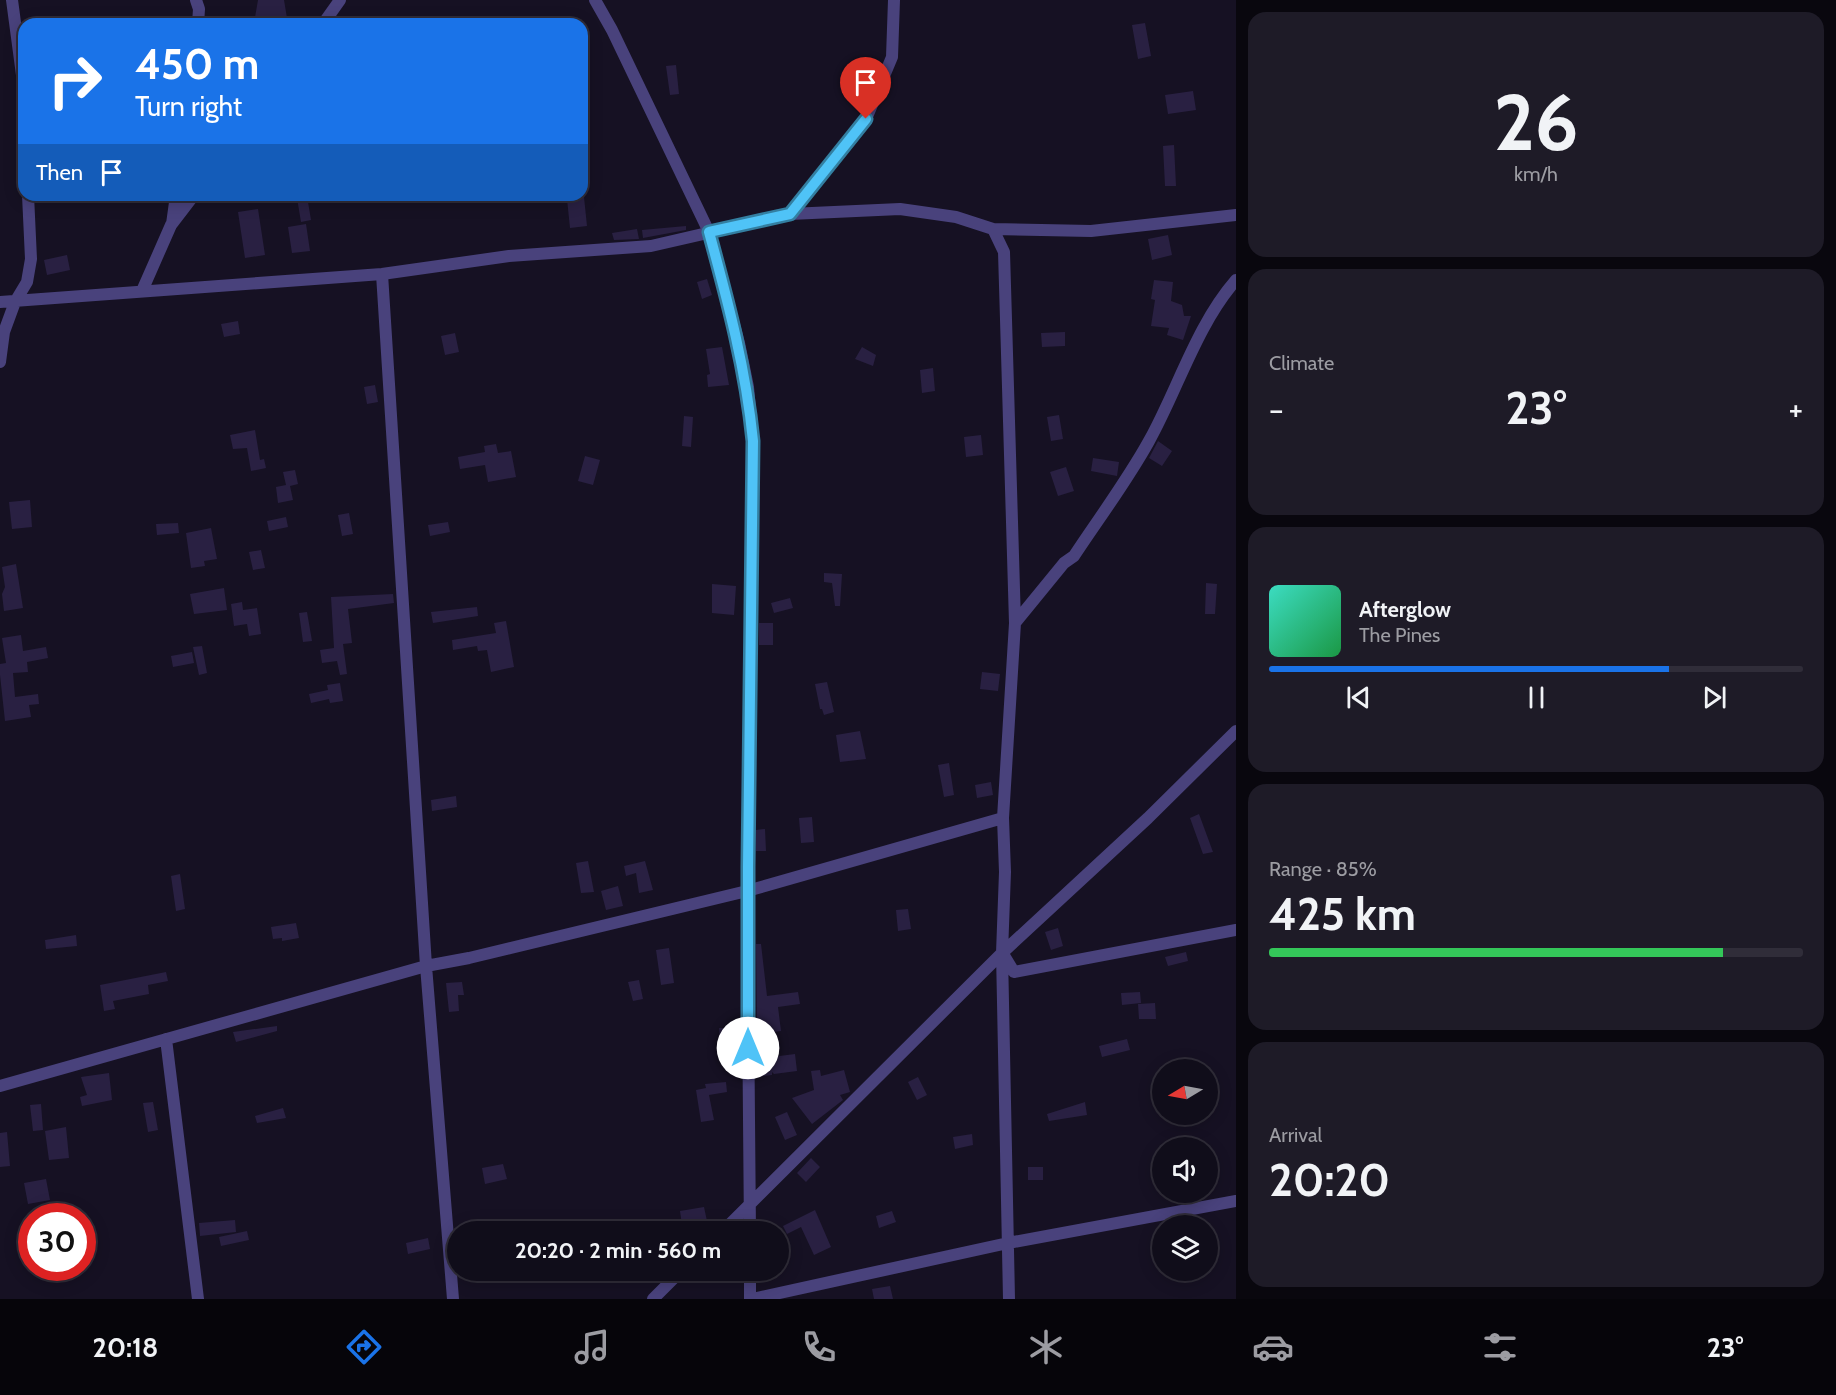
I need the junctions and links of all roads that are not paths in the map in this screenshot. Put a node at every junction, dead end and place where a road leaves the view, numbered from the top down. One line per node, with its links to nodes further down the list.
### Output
1 (12, 0): 8 (street)
2 (196, 0): 6 (street)
3 (340, 0): 7 (street)
4 (595, 0): 16 (street)
5 (894, 0): 12 (street)
6 (198, 18)
7 (327, 18)
8 (18, 45)
9 (28, 201): 21 (street)
10 (175, 201): 14 (street)
11 (189, 201): 14 (street)
12 (790, 214): 15 (street); 16 (street)
13 (1236, 215): 15 (street)
14 (171, 225): 19 (street)
15 (993, 229): 23 (street)
16 (709, 232): 17 (street); 26 (street)
17 (382, 274): 19 (street); 29 (street)
18 (1236, 280): 23 (street)
19 (142, 291): 21 (street)
20 (0, 302): 21 (street)
21 (15, 302): 22 (street)
22 (0, 362)
23 (1015, 623): 25 (street)
24 (1236, 732): 28 (street)
25 (1003, 818): 26 (street); 28 (street)
26 (747, 891): 29 (street); 33 (street)
27 (1236, 930): 28 (street)
28 (1002, 953): 33 (street); 36 (street)
29 (426, 966): 30 (street); 40 (street)
30 (166, 1039): 31 (street); 39 (street)
31 (0, 1086)
32 (1236, 1201): 36 (street)
33 (750, 1205): 34 (street); 35 (street)
34 (733, 1221)
35 (750, 1221)
36 (1008, 1243): 42 (street); 43 (street)
37 (671, 1281): 41 (street)
38 (750, 1281): 42 (street)
39 (198, 1299)
40 (453, 1299)
41 (653, 1299)
42 (751, 1299)
43 (1009, 1299)

